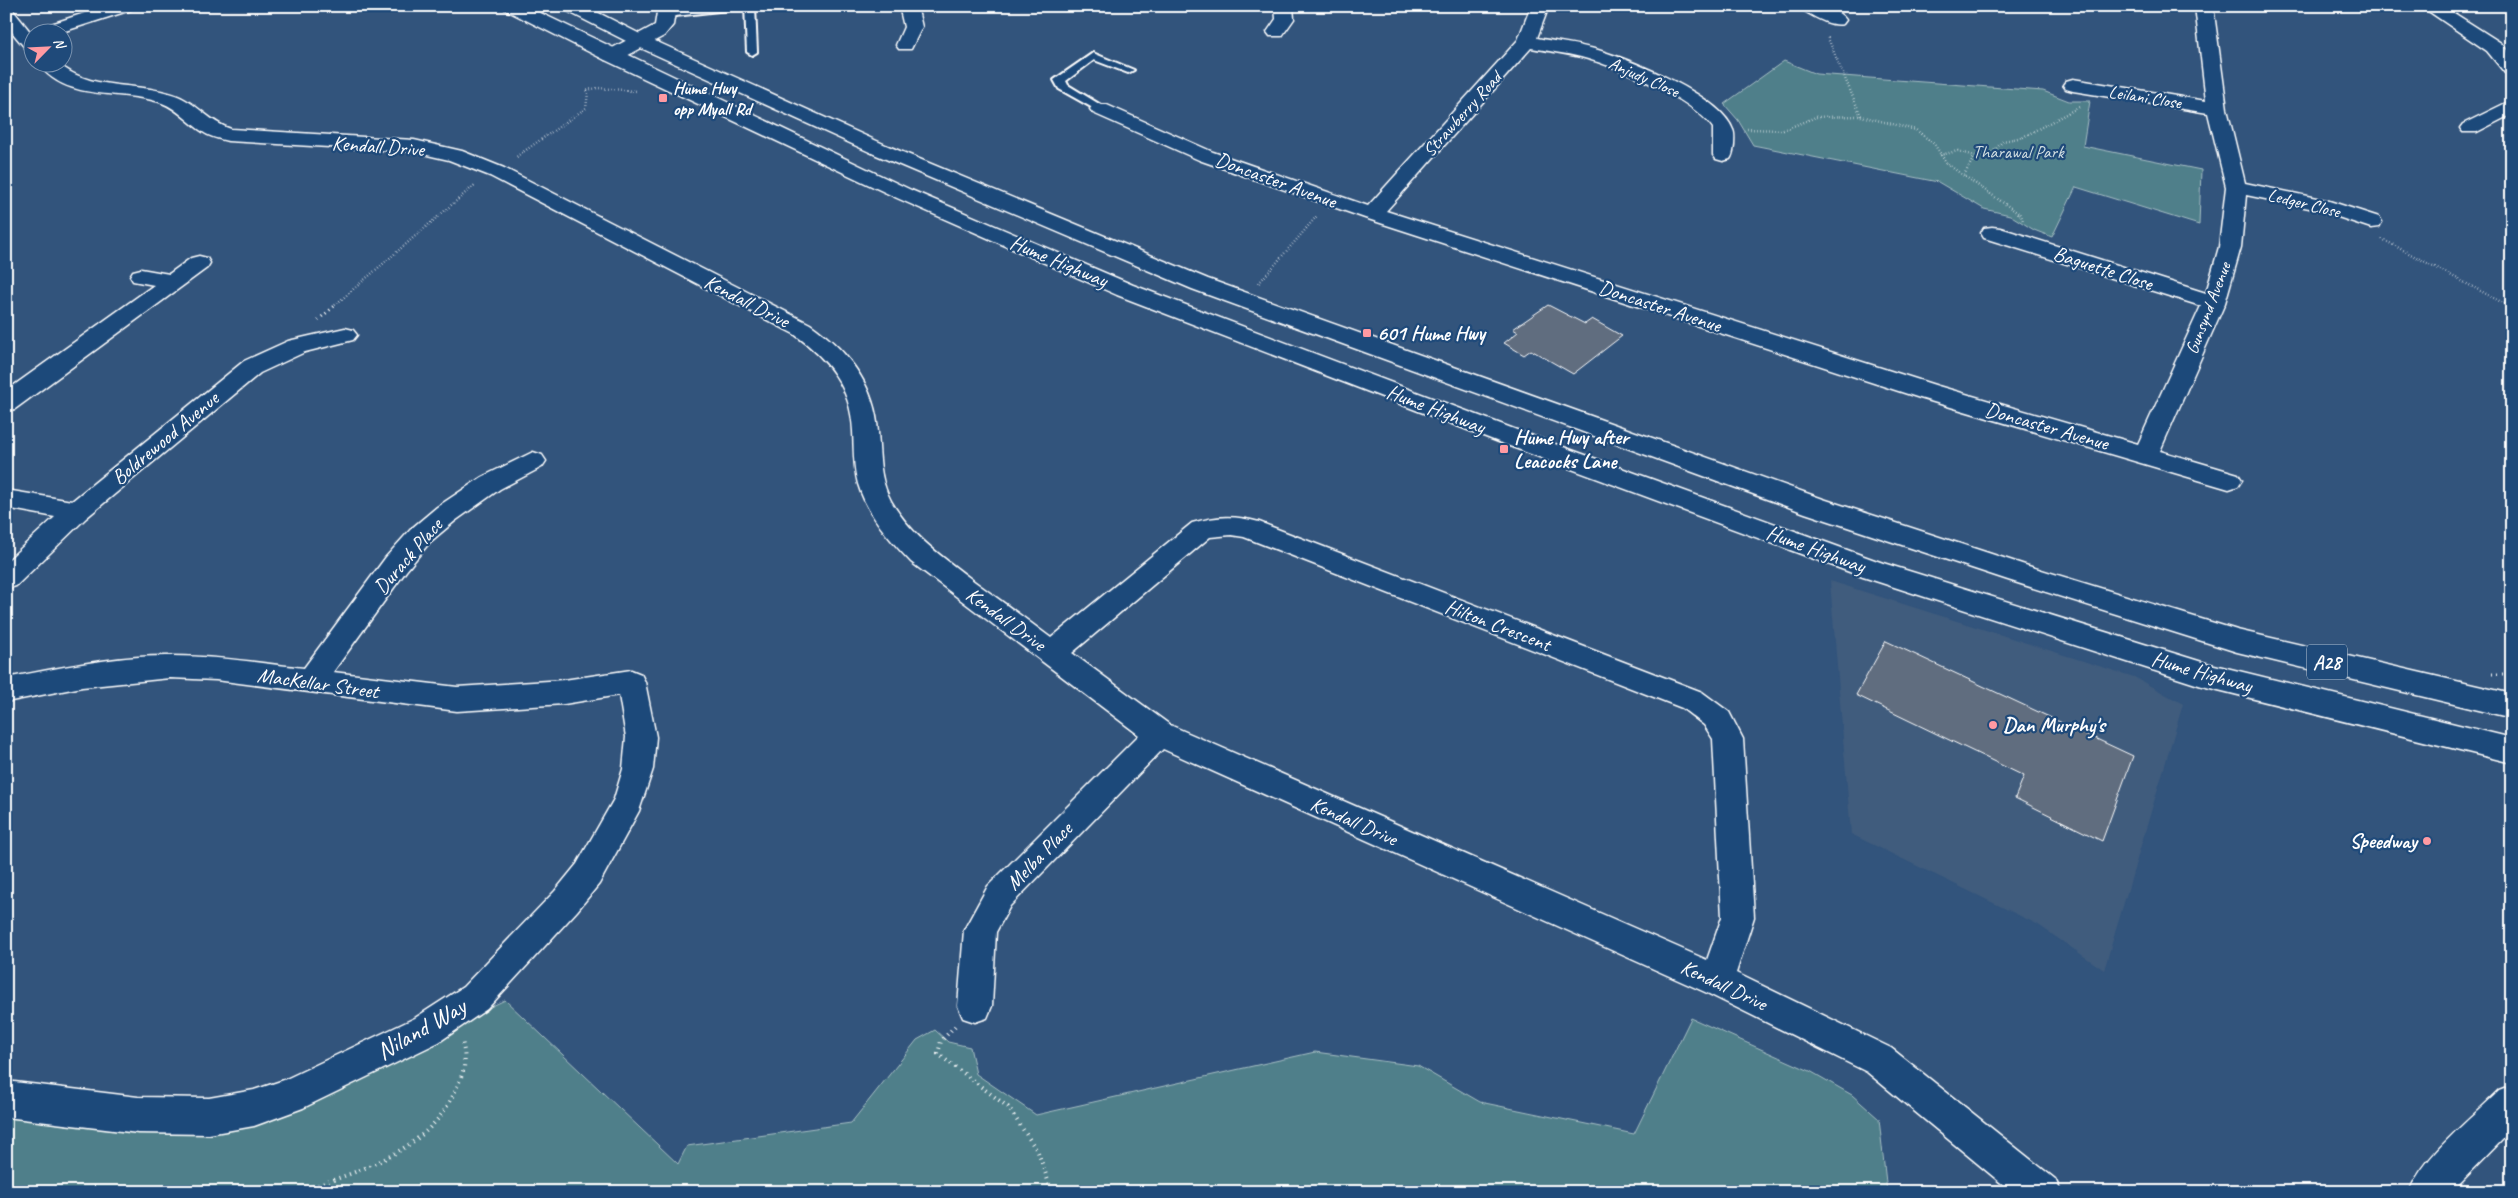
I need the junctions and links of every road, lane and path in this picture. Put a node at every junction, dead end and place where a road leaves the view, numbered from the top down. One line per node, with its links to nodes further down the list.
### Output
1 (125, 6): 15 (main road)
2 (512, 6): 22 (main road, Hume Highway / A28)
3 (570, 6): 18 (main road, Hume Highway / A28)
4 (736, 6): 12 (lane)
5 (750, 6): 21 (lane)
6 (908, 6): 20 (main road)
7 (1284, 6): 17 (main road)
8 (1540, 6): 19 (main road, Strawberry Road)
9 (1808, 6): 14 (main road)
10 (2204, 6): 30 (main road, Gunsynd Avenue)
11 (2430, 6): 23 (main road)
12 (662, 9): 18 (main road)
13 (6, 13): 16 (main road)
14 (1837, 20): 31 (path)
15 (72, 23)
16 (22, 30)
17 (1276, 32)
18 (638, 40): 22 (main road); 67 (main road, Hume Highway / A28)
19 (1527, 42): 32 (main road, Anjudy Close); 42 (main road, Strawberry Road)
20 (905, 45)
21 (752, 52)
22 (612, 56): 69 (main road, Hume Highway / A28)
23 (2512, 69)
24 (1128, 70): 29 (lane)
25 (54, 72): 61 (main road, Kendall Drive)
26 (2078, 86): 30 (main road, Leilani Close); 36 (path)
27 (640, 90): 37 (path)
28 (2512, 106): 33 (main road)
29 (1100, 109): 42 (main road, Doncaster Avenue)
30 (2217, 109): 40 (main road, Gunsynd Avenue)
31 (1861, 116): 32 (path); 35 (path)
32 (1724, 128): 34 (main road)
33 (2470, 128)
34 (1723, 155)
35 (1940, 155): 36 (path); 38 (path)
36 (1975, 156): 38 (path)
37 (521, 159)
38 (1964, 175): 45 (path)
39 (481, 181): 53 (path)
40 (2236, 187): 43 (main road, Ledger Close); 50 (main road, Gunsynd Avenue)
41 (1323, 210): 49 (path)
42 (1372, 214): 55 (main road, Doncaster Avenue)
43 (2371, 222): 51 (path)
44 (1992, 233): 45 (main road, Baguette Close)
45 (2025, 243): 50 (main road, Baguette Close)
46 (199, 263): 48 (main road)
47 (140, 276): 48 (main road)
48 (171, 281): 54 (main road)
49 (1255, 287)
50 (2214, 303): 55 (main road, Gunsynd Avenue)
51 (2512, 308)
52 (345, 335): 53 (main road, Boldrewood Avenue)
53 (311, 340): 59 (main road, Boldrewood Avenue)
54 (6, 403)
55 (2146, 454): 57 (main road, Doncaster Avenue)
56 (533, 461): 64 (main road, Durack Place)
57 (2228, 480)
58 (6, 499): 59 (main road)
59 (77, 512): 60 (main road, Boldrewood Avenue)
60 (6, 579)
61 (1053, 653): 68 (main road, Kendall Drive); 70 (main road, Hilton Crescent)
62 (2487, 674): 63 (path)
63 (2512, 674)
64 (311, 681): 65 (main road, MacKellar Street); 66 (main road, MacKellar Street)
65 (631, 682): 72 (main road, Niland Way)
66 (6, 690)
67 (2512, 706)
68 (1159, 734): 70 (main road, Kendall Drive); 71 (main road, Melba Place)
69 (2512, 750)
70 (1717, 981): 77 (main road, Kendall Drive)
71 (975, 1006): 76 (path)
72 (455, 1011): 73 (main road, Niland Way); 75 (path)
73 (6, 1099)
74 (2512, 1104): 78 (main road)
75 (297, 1192)
76 (1052, 1192)
77 (2042, 1192)
78 (2428, 1192)

